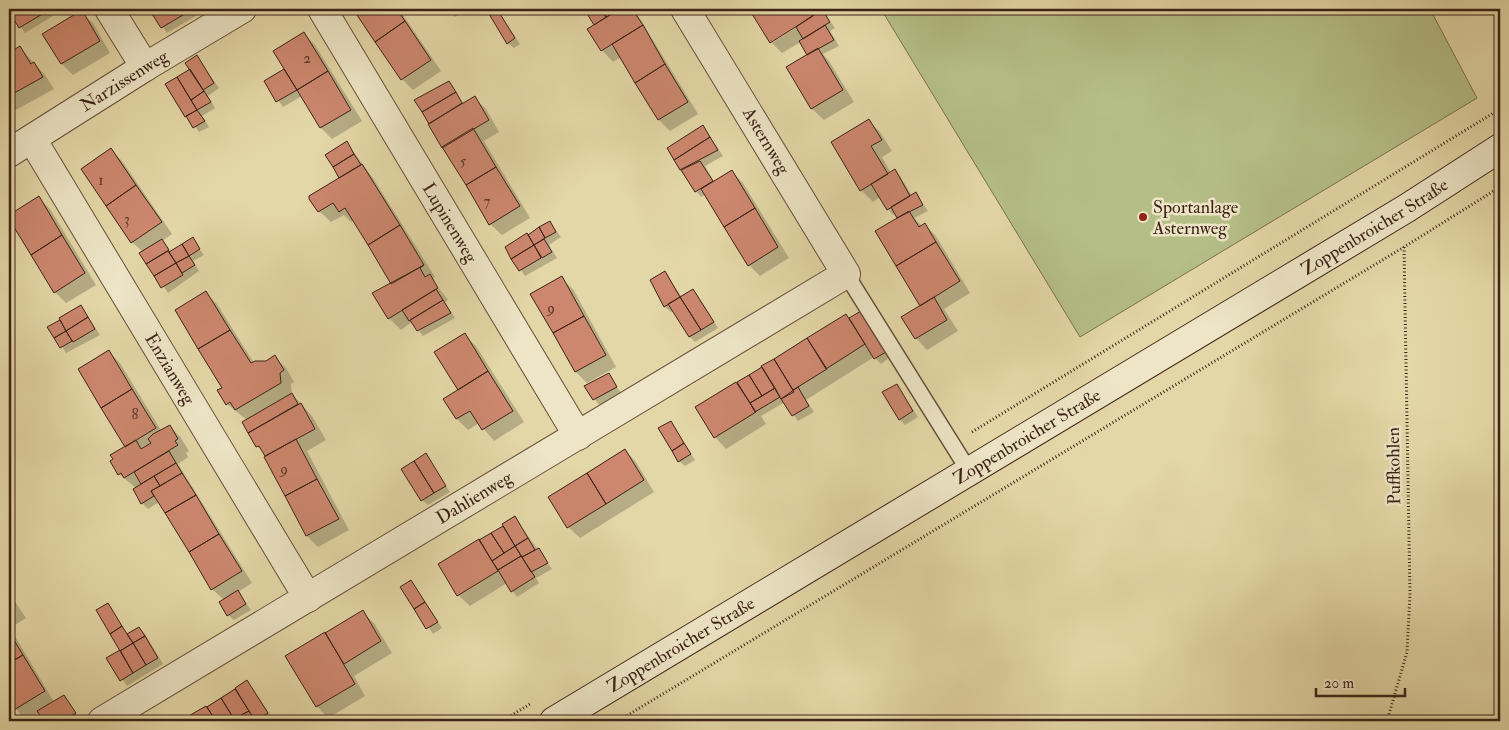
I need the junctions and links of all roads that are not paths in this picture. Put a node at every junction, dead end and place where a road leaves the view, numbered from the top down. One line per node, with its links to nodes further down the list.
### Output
1 (110, 9): 5 (street)
2 (242, 9): 5 (street, Narzissenweg)
3 (322, 9): 10 (street, Lupinenweg)
4 (685, 9): 9 (street, Asternweg)
5 (145, 67): 6 (street, Narzissenweg)
6 (32, 139): 8 (street, Narzissenweg); 12 (street, Enzianweg)
7 (1500, 148): 11 (street, Zoppenbroicher Straße)
8 (9, 153)
9 (846, 274): 10 (street, Dahlienweg); 11 (lane)
10 (578, 436): 12 (street, Dahlienweg)
11 (969, 471): 14 (street, Zoppenbroicher Straße)
12 (308, 598): 13 (street, Dahlienweg)
13 (102, 721)
14 (554, 721)

